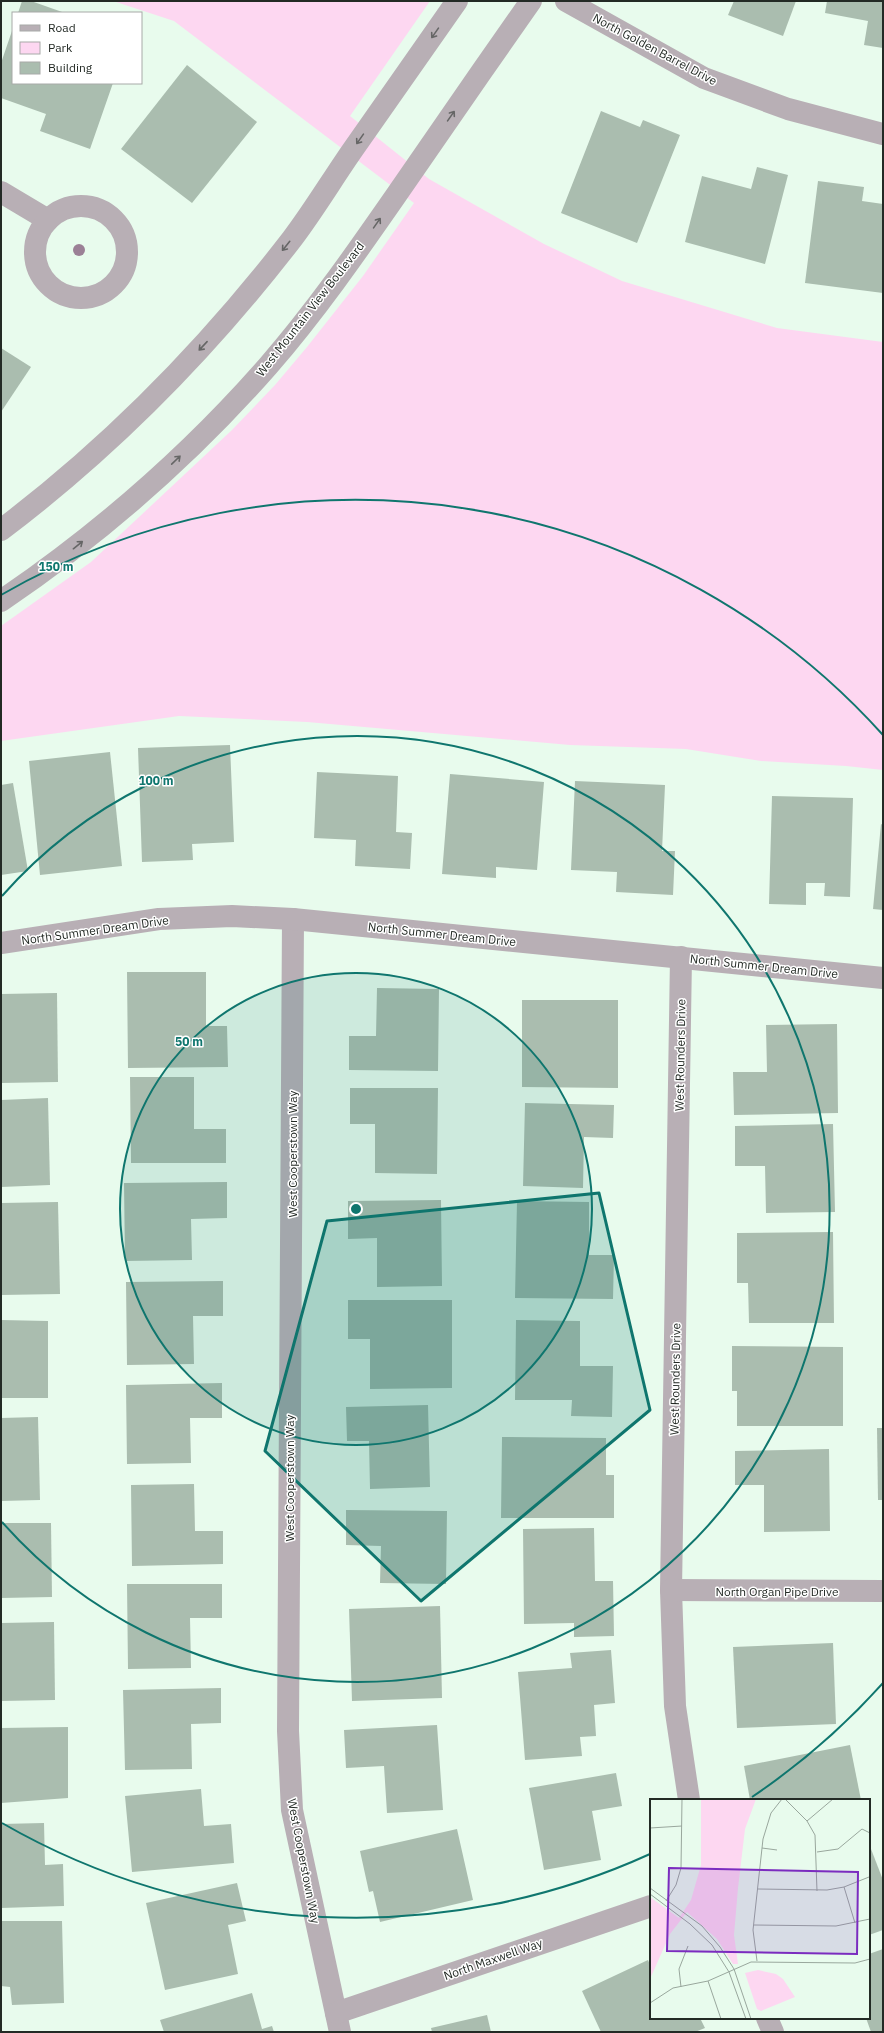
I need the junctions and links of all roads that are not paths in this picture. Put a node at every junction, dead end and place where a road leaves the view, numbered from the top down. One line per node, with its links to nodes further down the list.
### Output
1 (457, 1): 7 (street, one-way to 7)
2 (531, 1): 8 (street, West Mountain View Boulevard, one-way to 2)
3 (566, 1): 4 (street, North Golden Barrel Drive)
4 (883, 134)
5 (1, 192): 6 (street)
6 (48, 220): 6 (street)
7 (1, 530)
8 (1, 601)
9 (293, 919): 10 (street, North Summer Dream Drive); 11 (street, North Summer Dream Drive); 18 (street, West Cooperstown Way)
10 (1, 944)
11 (681, 957): 12 (street, North Summer Dream Drive); 13 (street, West Rounders Drive)
12 (883, 978)
13 (672, 1590): 14 (street, North Organ Pipe Drive); 15 (street, West Rounders Drive)
14 (883, 1591)
15 (689, 1799)
16 (650, 1906): 18 (street, North Maxwell Way)
17 (767, 2019): 19 (street)
18 (338, 2022)
19 (773, 2032)

